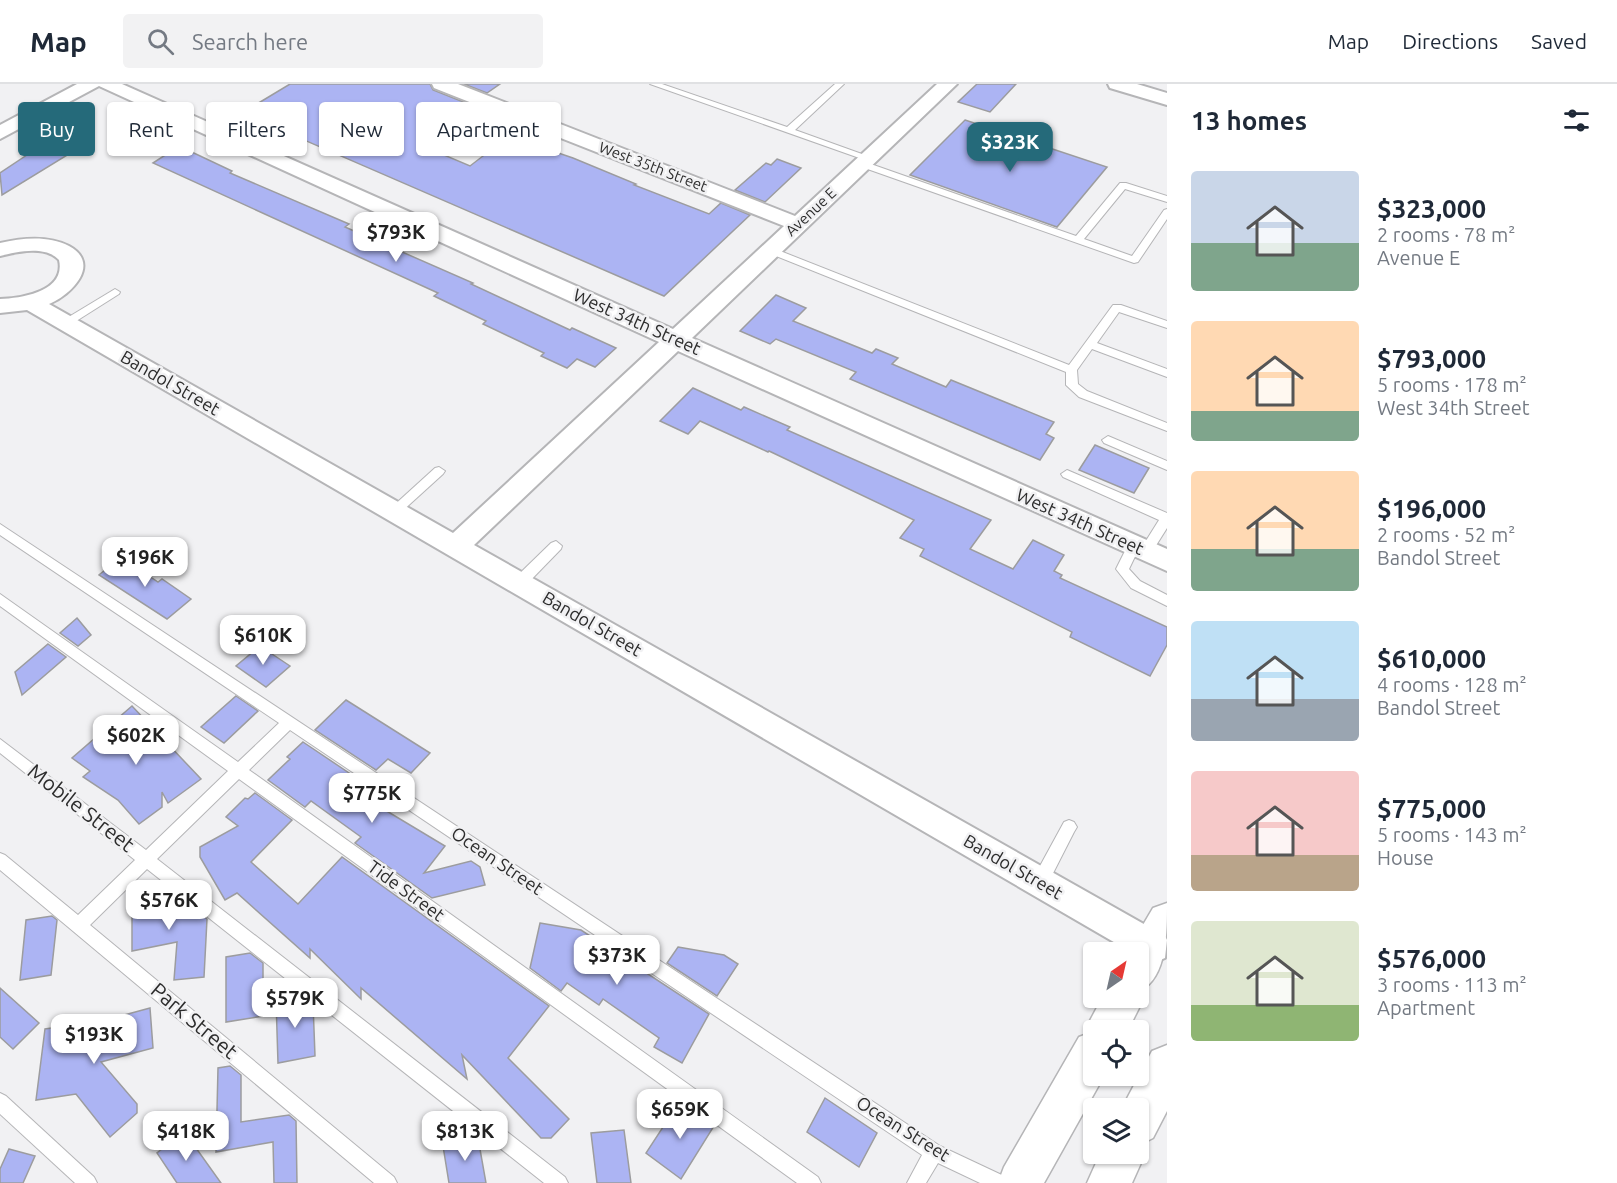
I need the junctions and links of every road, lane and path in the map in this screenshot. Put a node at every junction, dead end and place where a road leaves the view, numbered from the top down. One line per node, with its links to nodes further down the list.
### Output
1 (91, 84): 10 (street)
2 (107, 84): 23 (street, West 34th Street)
3 (441, 84): 14 (street, West 35th Street)
4 (654, 84): 9 (lane)
5 (840, 84): 9 (lane)
6 (948, 84): 11 (street, Avenue E)
7 (1117, 84): 8 (street)
8 (1167, 99)
9 (788, 131): 11 (lane)
10 (0, 133)
11 (865, 161): 14 (street, Avenue E); 15 (lane)
12 (1167, 199): 15 (lane)
13 (1167, 212): 15 (lane)
14 (798, 224): 17 (street, Avenue E)
15 (1078, 240)
16 (0, 250): 19 (street)
17 (770, 250): 23 (street, Avenue E); 25 (lane)
18 (115, 291): 21 (lane)
19 (31, 303): 20 (street); 21 (street, Bandol Street)
20 (0, 306)
21 (66, 323): 32 (street, Bandol Street)
22 (1167, 325): 24 (lane)
23 (675, 339): 35 (street, Avenue E); 37 (street, West 34th Street)
24 (1090, 345): 25 (lane); 26 (lane)
25 (1071, 370): 27 (lane)
26 (1167, 373)
27 (1167, 427)
28 (1108, 440): 29 (lane)
29 (1167, 466)
30 (439, 471): 32 (lane)
31 (1067, 474): 33 (lane)
32 (395, 511): 35 (street, Bandol Street)
33 (1167, 518): 37 (lane)
34 (0, 530): 42 (lane, Ocean Street)
35 (456, 546): 39 (street, Bandol Street)
36 (556, 546): 39 (lane)
37 (1139, 549): 38 (street, West 34th Street); 41 (lane)
38 (1167, 561)
39 (520, 582): 48 (street, Bandol Street)
40 (0, 599): 44 (lane, Tide Street)
41 (1167, 601)
42 (289, 722): 44 (lane); 55 (lane, Ocean Street)
43 (0, 745): 46 (lane, Mobile Street)
44 (238, 770): 46 (lane); 60 (lane, Tide Street)
45 (1069, 827): 48 (lane)
46 (146, 859): 49 (lane); 59 (lane, Mobile Street)
47 (0, 860): 49 (lane, Park Street)
48 (1040, 882): 50 (street, Bandol Street)
49 (78, 925): 58 (lane, Park Street)
50 (1153, 946)
51 (1167, 1066): 53 (main road)
52 (1083, 1071): 63 (main road)
53 (1149, 1101)
54 (0, 1102): 57 (lane)
55 (934, 1152): 61 (lane); 62 (lane, Ocean Street)
56 (1118, 1164): 64 (main road)
57 (88, 1183)
58 (388, 1183)
59 (559, 1183)
60 (812, 1183)
61 (916, 1183)
62 (1000, 1183)
63 (1020, 1183)
64 (1108, 1183)

